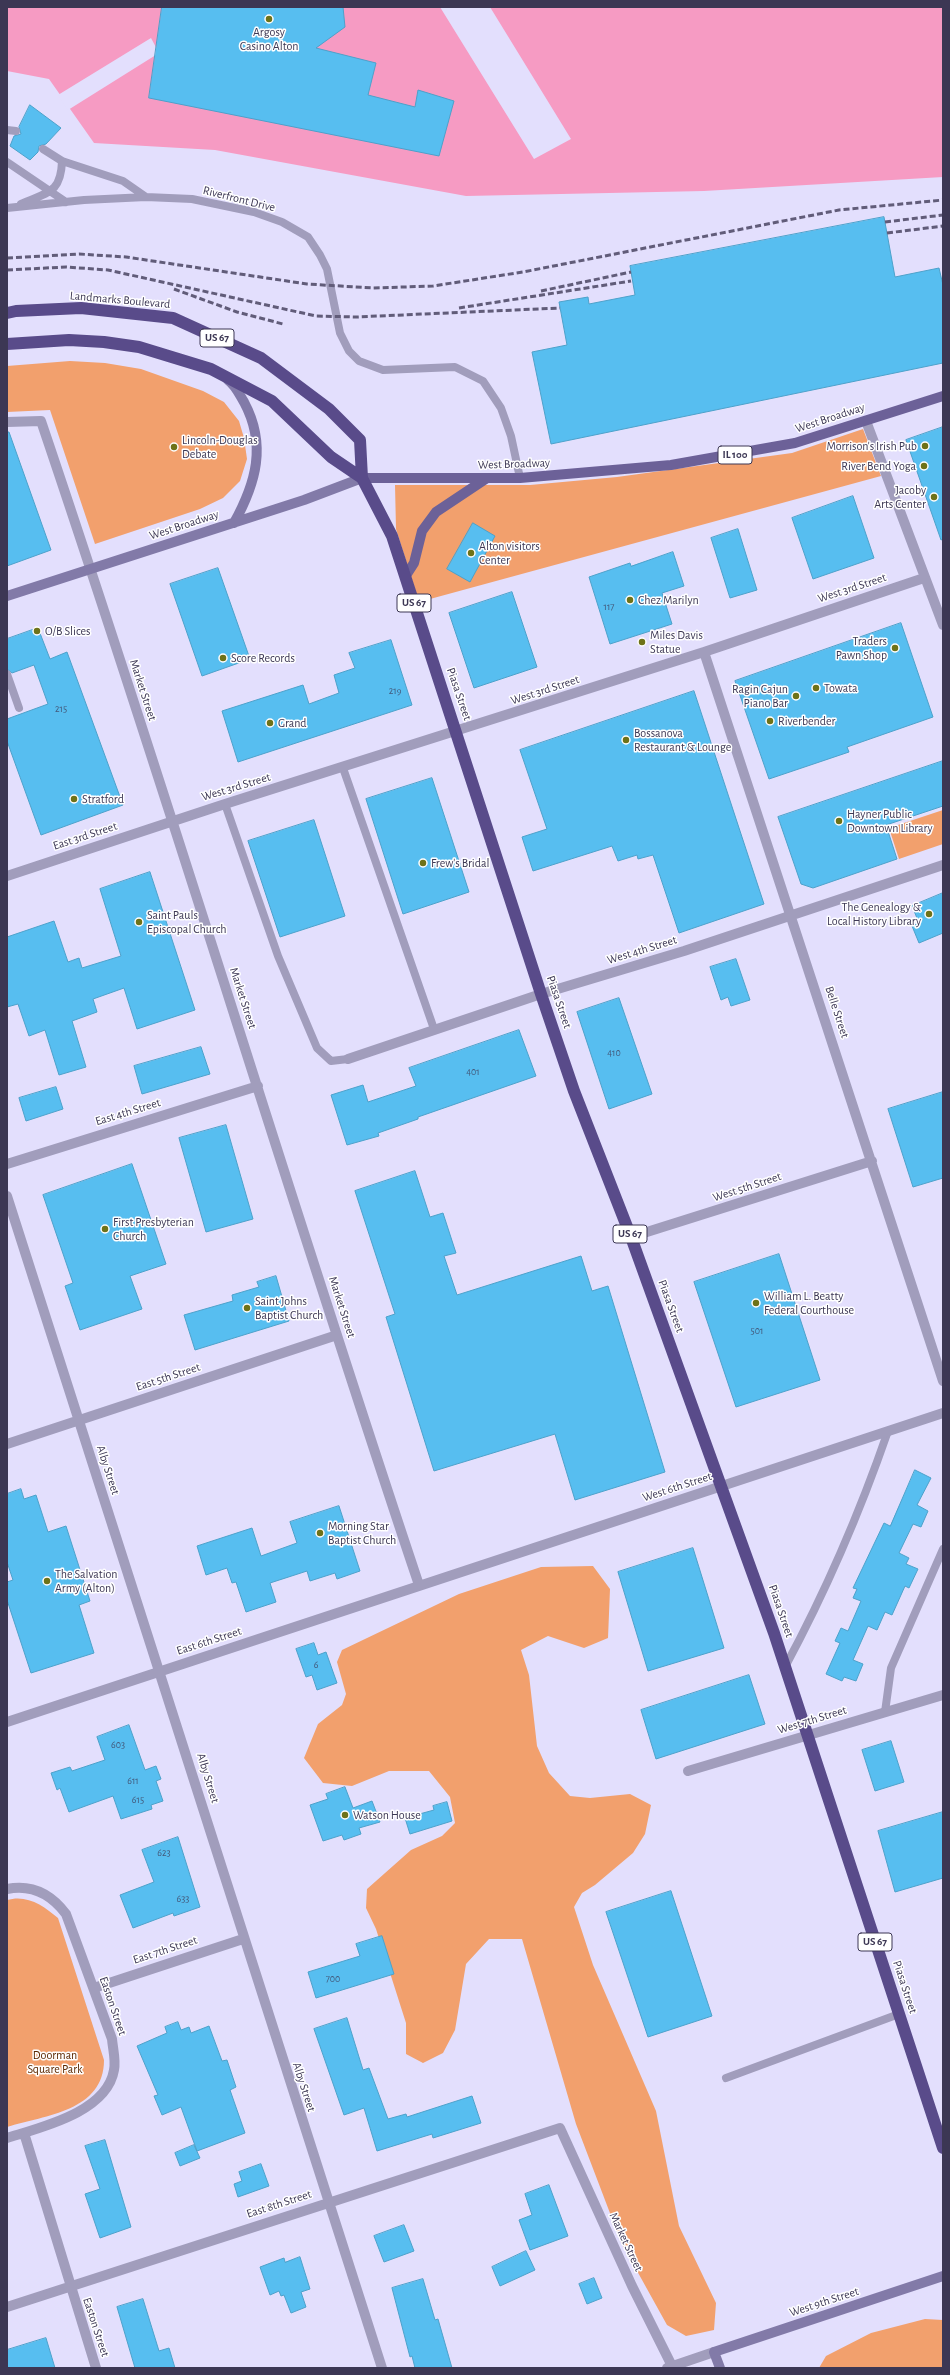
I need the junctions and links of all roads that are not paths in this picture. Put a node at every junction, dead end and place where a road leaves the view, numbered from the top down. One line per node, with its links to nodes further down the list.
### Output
1 (7, 130): 2 (lane)
2 (16, 131)
3 (43, 149): 4 (lane)
4 (62, 161): 6 (lane); 7 (lane)
5 (7, 162): 6 (lane)
6 (50, 191): 8 (lane); 9 (lane)
7 (146, 197): 8 (lane, Riverfront Drive); 18 (lane, Riverfront Drive)
8 (66, 202): 9 (lane, Riverfront Drive)
9 (10, 208)
10 (7, 313): 16 (highway, Landmarks Boulevard / US 67)
11 (7, 344): 12 (highway, US 67)
12 (218, 373): 16 (highway, US 67); 19 (street)
13 (943, 396): 14 (main road, West Broadway / IL 100)
14 (866, 421): 18 (main road, West Broadway / IL 100); 22 (street)
15 (7, 422): 20 (street, Market Street)
16 (362, 478): 17 (main road, West Broadway / IL 100); 19 (street, West Broadway); 21 (highway, Piasa Street / US 67)
17 (486, 478): 18 (main road, West Broadway / IL 100); 21 (main road)
18 (520, 478)
19 (234, 523): 20 (street, West Broadway)
20 (91, 569): 23 (street, West Broadway); 31 (street, Market Street)
21 (405, 577): 28 (highway, Piasa Street / US 67)
22 (924, 578): 24 (street); 25 (street, West 3rd Street)
23 (7, 596)
24 (943, 625)
25 (704, 652): 28 (street, West 3rd Street); 34 (street, Belle Street)
26 (7, 674): 27 (lane)
27 (19, 708)
28 (457, 731): 29 (street, West 3rd Street); 35 (highway, Piasa Street / US 67)
29 (343, 768): 30 (street, West 3rd Street); 36 (lane)
30 (225, 804): 31 (street, West 3rd Street); 37 (lane)
31 (172, 821): 33 (street, East 3rd Street); 38 (street, Market Street)
32 (943, 865): 34 (street, West 4th Street)
33 (7, 876)
34 (792, 916): 35 (street, West 4th Street); 39 (street, Belle Street)
35 (541, 994): 36 (street, West 4th Street); 42 (highway, Piasa Street / US 67)
36 (434, 1029): 37 (street, West 4th Street)
37 (348, 1059)
38 (258, 1086): 40 (street, East 4th Street); 43 (street, Market Street)
39 (872, 1161): 42 (street, West 5th Street); 44 (street, Belle Street)
40 (7, 1164)
41 (7, 1196): 46 (street, Alby Street)
42 (631, 1238): 49 (highway, Piasa Street / US 67)
43 (338, 1334): 46 (street, East 5th Street); 51 (street, Market Street)
44 (943, 1381)
45 (943, 1413): 47 (street, West 6th Street)
46 (78, 1421): 48 (street, East 5th Street); 53 (street, Alby Street)
47 (888, 1431): 49 (street, West 6th Street); 52 (lane)
48 (7, 1444)
49 (722, 1486): 51 (street, West 6th Street); 52 (highway, Piasa Street / US 67)
50 (943, 1549): 55 (lane)
51 (420, 1585): 53 (street, East 6th Street)
52 (785, 1667): 57 (highway, Piasa Street / US 67)
53 (158, 1672): 56 (street, East 6th Street); 60 (street, Alby Street)
54 (943, 1695): 55 (street, West 7th Street)
55 (886, 1712): 57 (street, West 7th Street)
56 (7, 1722)
57 (807, 1735): 58 (street, West 7th Street); 62 (highway, Piasa Street / US 67)
58 (688, 1772)
59 (7, 1889): 61 (street, Easton Street)
60 (244, 1939): 61 (street, East 7th Street); 68 (street, Alby Street)
61 (94, 1988): 65 (street, Easton Street)
62 (899, 2014): 63 (lane); 67 (highway, Piasa Street / US 67)
63 (726, 2078)
64 (560, 2128): 68 (street, East 8th Street); 73 (street, Market Street)
65 (24, 2133): 66 (street); 70 (street, Easton Street)
66 (7, 2138)
67 (943, 2148)
68 (327, 2202): 70 (street, East 8th Street); 75 (street, Alby Street)
69 (943, 2276): 72 (street, West 9th Street)
70 (70, 2286): 71 (street, East 8th Street); 74 (street, Easton Street)
71 (7, 2307)
72 (714, 2352): 73 (street); 76 (street)
73 (670, 2367)
74 (96, 2368)
75 (382, 2368)
76 (720, 2368)

